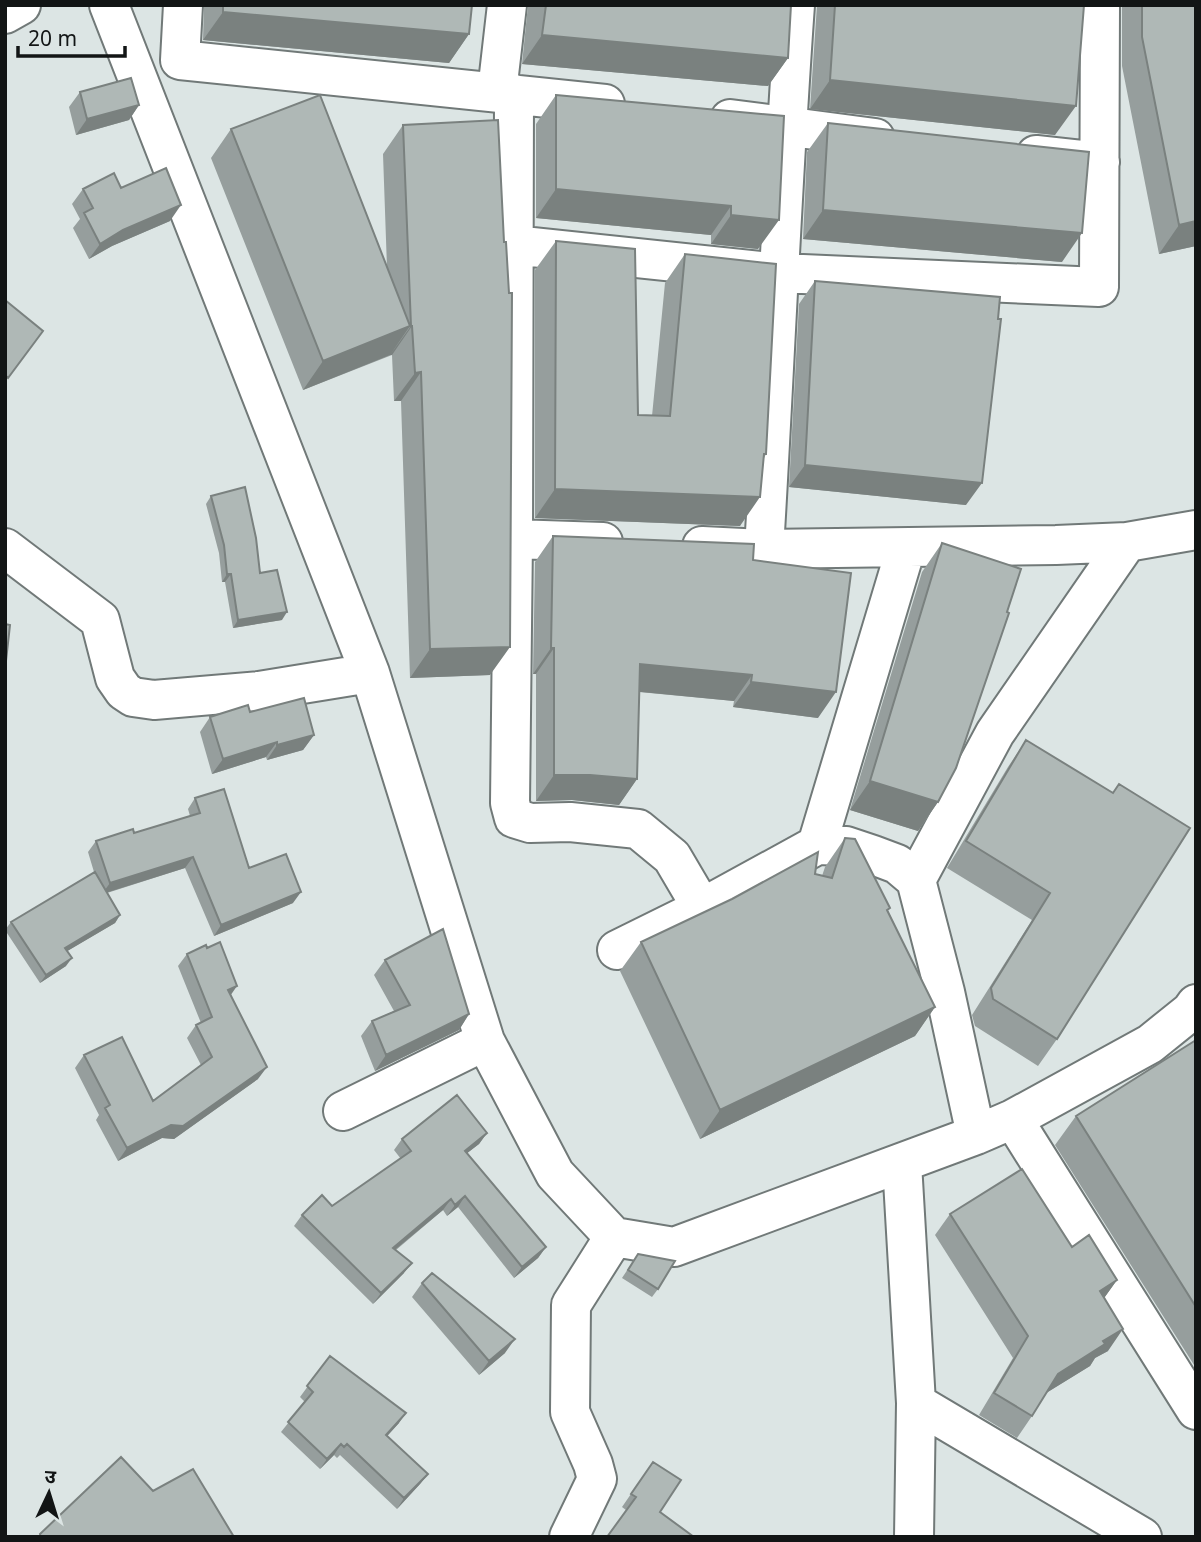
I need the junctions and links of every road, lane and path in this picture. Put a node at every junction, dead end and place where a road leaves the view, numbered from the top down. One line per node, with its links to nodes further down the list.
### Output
1 (21, 5): 7 (street)
2 (109, 5): 25 (street)
3 (183, 5): 8 (street)
4 (507, 5): 8 (street)
5 (795, 5): 11 (street)
6 (1100, 5): 14 (street)
7 (5, 14)
8 (506, 93): 9 (street); 15 (street)
9 (637, 108)
10 (691, 114): 11 (street)
11 (786, 125): 12 (street); 16 (street)
12 (912, 142)
13 (1006, 152): 14 (street)
14 (1100, 162): 16 (street)
15 (513, 245): 16 (street); 18 (street)
16 (780, 273): 24 (street)
17 (1196, 530): 19 (street)
18 (513, 539): 20 (street); 28 (street)
19 (1127, 542): 23 (street); 27 (street)
20 (633, 543)
21 (673, 544): 24 (street)
22 (5, 548): 25 (street)
23 (906, 548): 24 (street); 26 (street)
24 (764, 549)
25 (370, 673): 31 (street)
26 (817, 845): 27 (street); 28 (street)
27 (916, 880): 34 (street)
28 (702, 908): 29 (street)
29 (617, 950)
30 (1196, 1004): 33 (street)
31 (485, 1041): 32 (street); 36 (street)
32 (343, 1111)
33 (1013, 1119): 34 (street); 38 (street)
34 (976, 1135): 35 (street)
35 (902, 1163): 36 (street); 37 (street)
36 (614, 1237): 39 (street)
37 (916, 1403): 40 (street); 41 (street)
38 (1196, 1410)
39 (569, 1537)
40 (914, 1537)
41 (1142, 1537)

